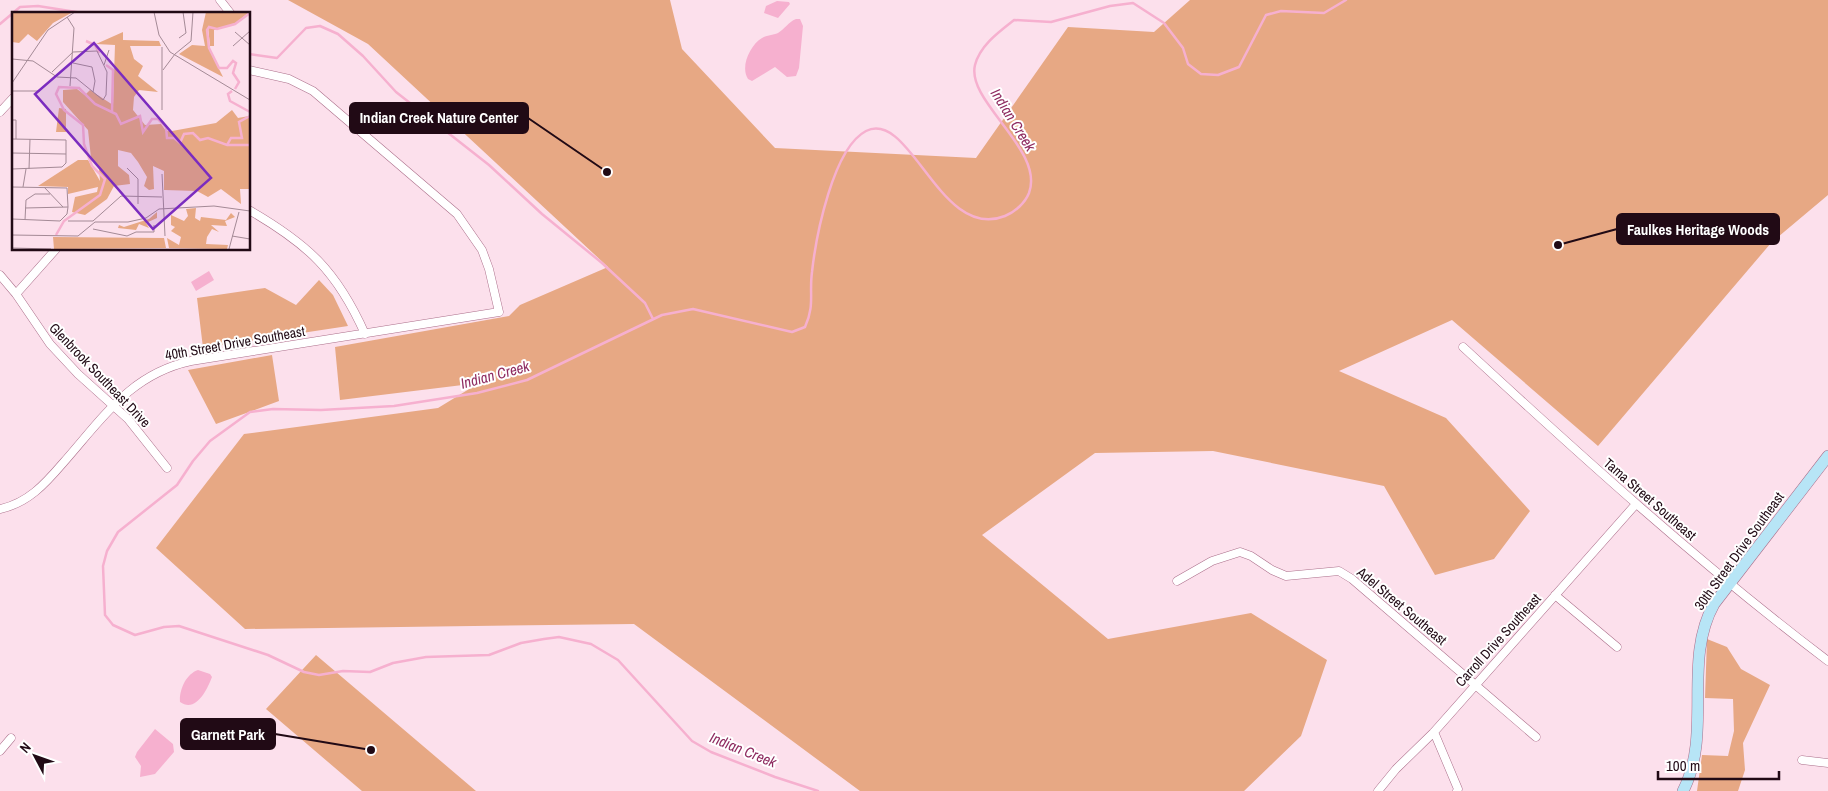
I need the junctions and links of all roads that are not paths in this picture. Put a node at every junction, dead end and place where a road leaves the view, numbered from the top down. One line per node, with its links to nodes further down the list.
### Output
1 (220, 0): 2 (street)
2 (229, 12)
3 (250, 70): 10 (street, 40th Street Drive Southeast)
4 (12, 99): 5 (street)
5 (0, 112)
6 (250, 211): 10 (street)
7 (55, 250): 9 (street)
8 (0, 274): 9 (street, Glenbrook Southeast Drive)
9 (16, 294): 12 (street, Glenbrook Southeast Drive)
10 (365, 334): 12 (street, 40th Street Drive Southeast)
11 (1463, 347): 15 (street, Tama Street Southeast)
12 (115, 406): 14 (street, Glenbrook Southeast Drive); 16 (street, 40th Street Drive Southeast)
13 (1828, 456): 18 (main road, 30th Street Drive Southeast)
14 (167, 468)
15 (1636, 504): 18 (street, Tama Street Southeast); 19 (street, Carroll Drive Southeast)
16 (0, 510)
17 (1177, 581): 22 (street, Adel Street Southeast)
18 (1730, 584): 21 (street, Tama Street Southeast); 31 (main road, 30th Street Drive Southeast)
19 (1555, 595): 20 (street); 22 (street, Carroll Drive Southeast)
20 (1617, 648)
21 (1828, 661)
22 (1475, 685): 23 (street, Carroll Drive Southeast); 24 (street, Adel Street Southeast)
23 (1434, 732): 29 (street, Carroll Drive Southeast); 30 (street)
24 (1536, 736)
25 (12, 738): 26 (street)
26 (0, 751)
27 (1802, 760): 28 (street)
28 (1828, 763)
29 (1378, 791)
30 (1457, 791)
31 (1683, 791)

